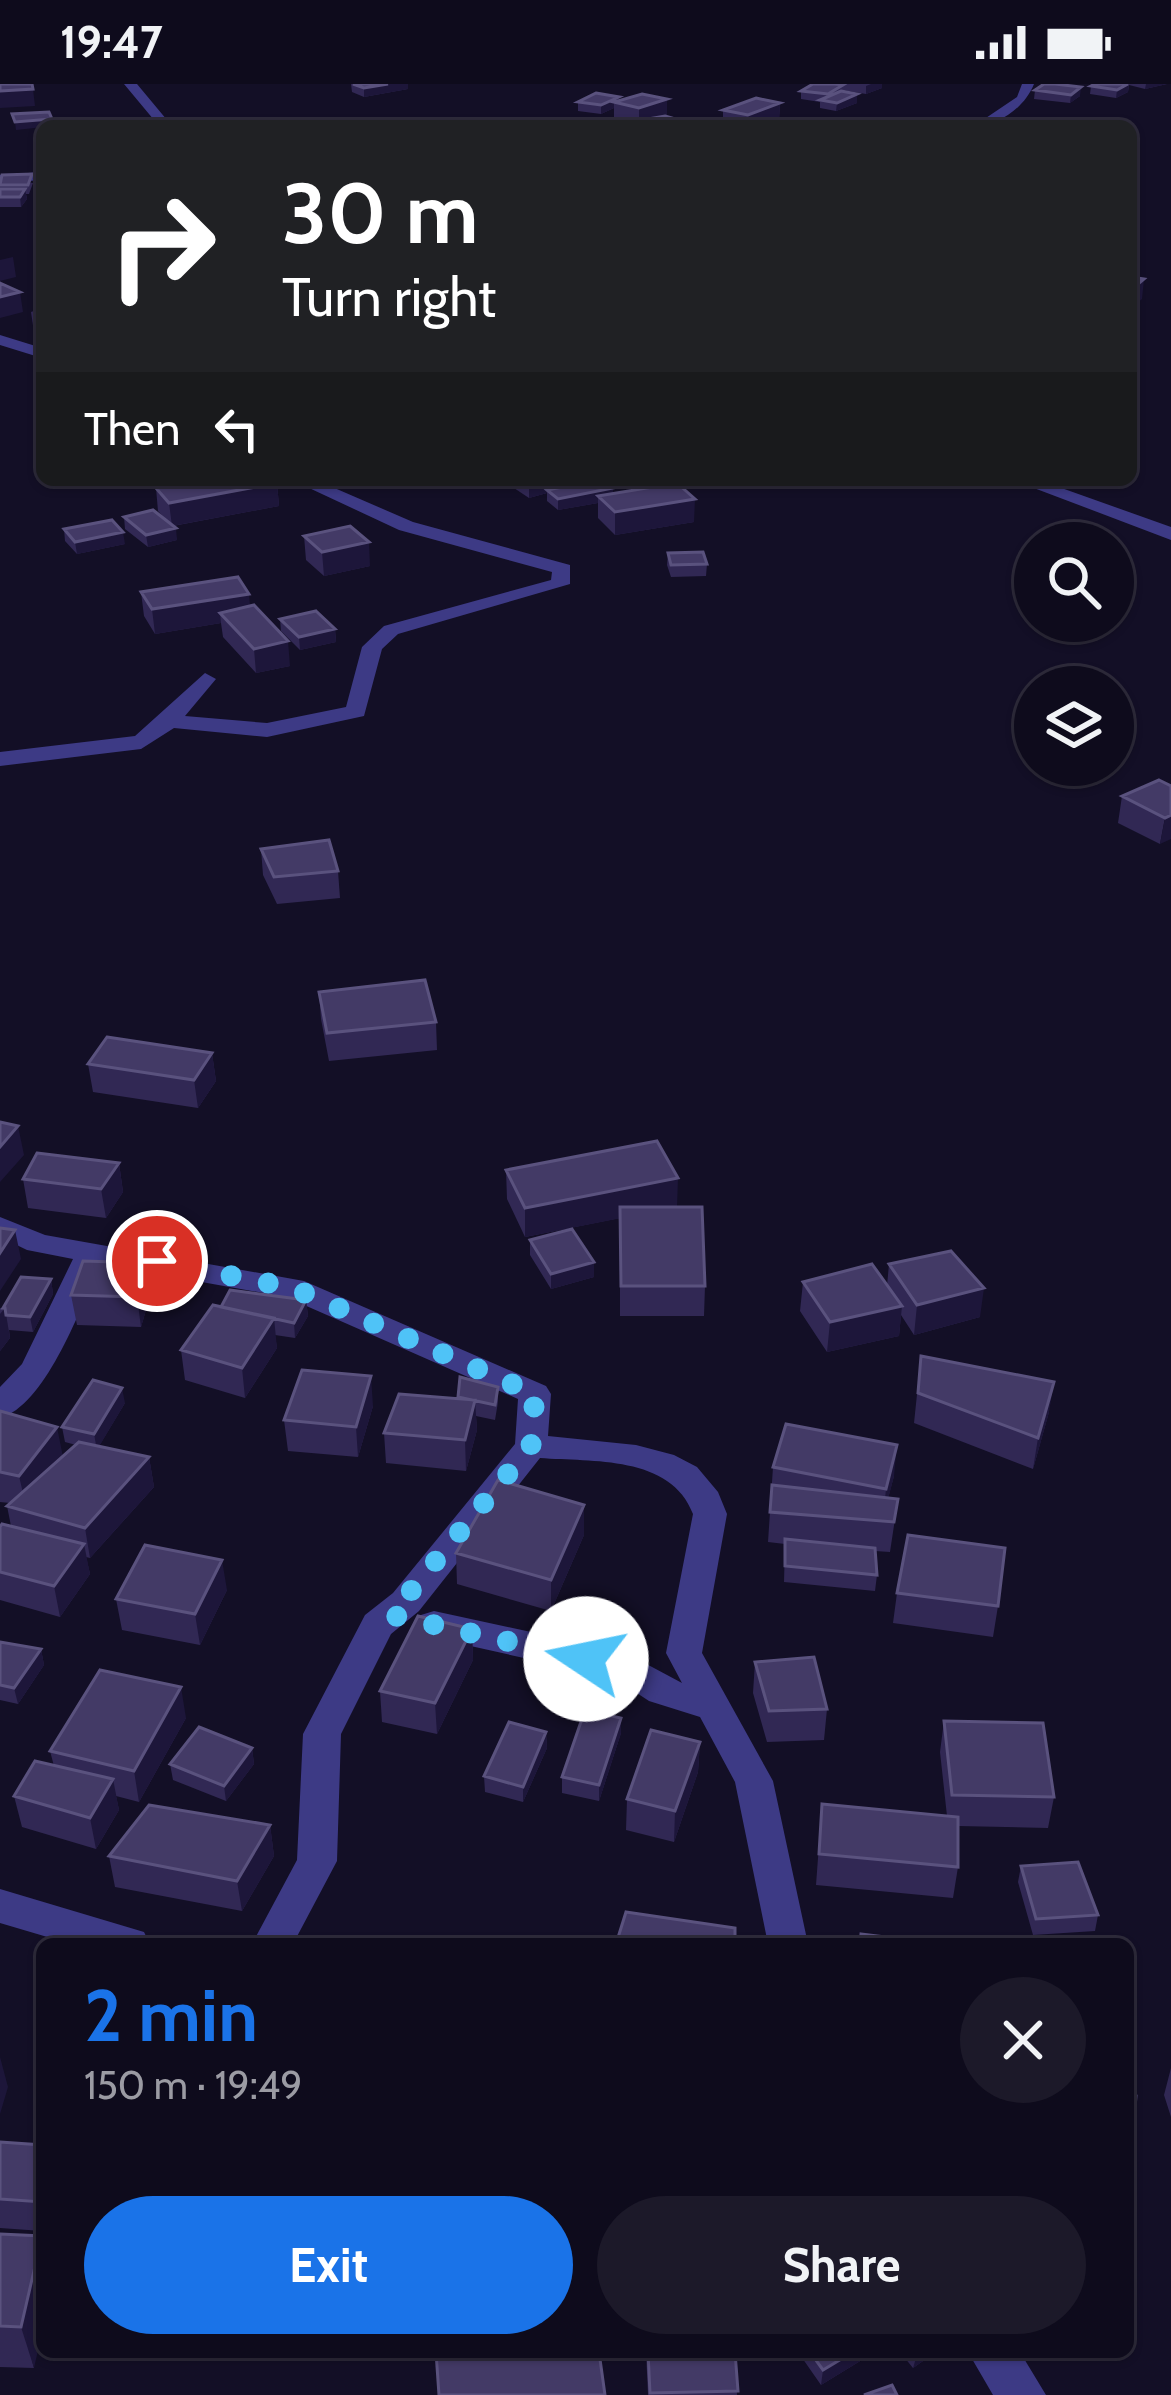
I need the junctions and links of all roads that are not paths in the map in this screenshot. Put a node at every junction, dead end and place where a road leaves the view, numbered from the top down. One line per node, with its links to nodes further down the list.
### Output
1 (130, 84): 3 (street)
2 (1028, 84): 4 (street)
3 (161, 120)
4 (990, 120)
5 (36, 176): 6 (street)
6 (0, 179)
7 (21, 327): 8 (street)
8 (0, 336): 9 (street)
9 (36, 351)
10 (315, 486): 14 (street)
11 (1039, 486): 12 (street)
12 (1171, 534)
13 (205, 679): 14 (street)
14 (170, 721): 15 (street)
15 (0, 759)
16 (0, 1226): 17 (street)
17 (92, 1251): 18 (street); 19 (street)
18 (0, 1407)
19 (531, 1446): 20 (street); 21 (street)
20 (391, 1615): 21 (street); 24 (street)
21 (708, 1705): 25 (street)
22 (0, 1906): 23 (street)
23 (109, 1938)
24 (275, 1938)
25 (787, 1938)
26 (996, 2358): 27 (street)
27 (1022, 2395)

